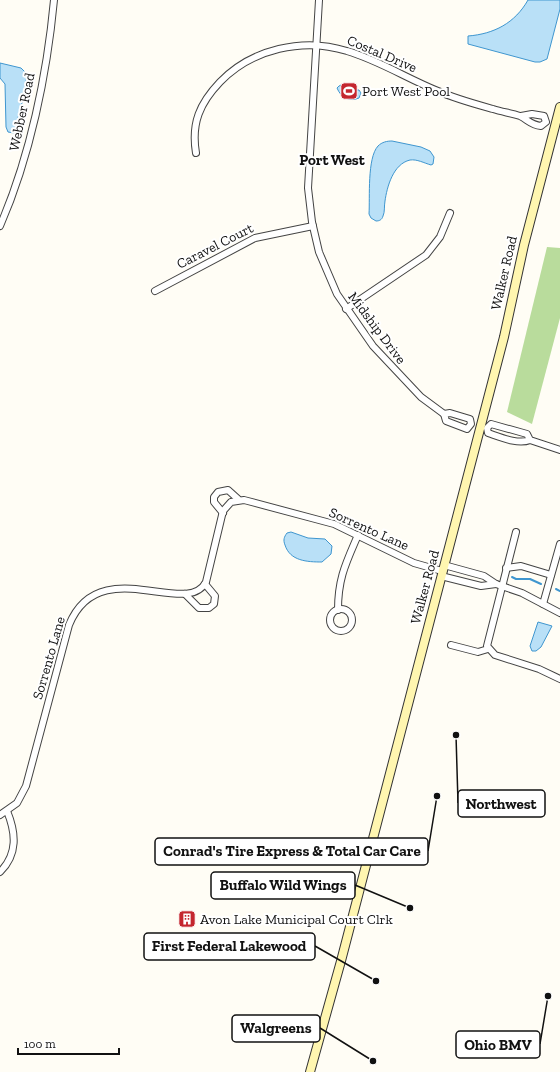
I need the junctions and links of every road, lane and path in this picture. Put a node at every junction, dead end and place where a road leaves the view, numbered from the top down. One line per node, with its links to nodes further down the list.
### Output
1 (54, 0): 10 (street, Webber Road)
2 (320, 0): 3 (street, Midship Drive)
3 (317, 46): 5 (street, Costal Drive); 8 (street, Costal Drive); 11 (street, Midship Drive)
4 (560, 107): 7 (street, Walker Road)
5 (521, 116): 6 (street, Costal Drive); 6 (street, Costal Drive)
6 (546, 122): 7 (street, Costal Drive)
7 (558, 125): 16 (street, Walker Road)
8 (196, 153)
9 (450, 213): 13 (street)
10 (0, 226)
11 (312, 226): 12 (street, Caravel Court); 13 (street, Midship Drive)
12 (155, 291)
13 (346, 309): 14 (street, Midship Drive)
14 (444, 414): 15 (street, Midship Drive); 15 (street, Midship Drive)
15 (471, 424): 16 (street, Midship Drive)
16 (483, 427): 17 (street); 17 (street); 25 (street, Walker Road)
17 (530, 440): 18 (street)
18 (560, 450)
19 (238, 499): 20 (street); 20 (street, Sorrento Lane); 22 (street, Sorrento Lane)
20 (223, 513): 27 (street)
21 (516, 532): 24 (street)
22 (358, 535): 25 (street, Sorrento Lane); 31 (street)
23 (560, 544): 26 (street)
24 (506, 568): 26 (street); 28 (street)
25 (442, 570): 28 (street); 28 (street); 39 (street, Walker Road)
26 (552, 575): 30 (street)
27 (205, 584): 29 (street, Sorrento Lane); 29 (street)
28 (499, 584): 30 (street); 34 (street)
29 (185, 594): 36 (street, Sorrento Lane)
30 (544, 604): 32 (street)
31 (338, 610)
32 (560, 613)
33 (451, 645): 34 (street)
34 (488, 649): 35 (street)
35 (560, 679)
36 (7, 811): 37 (street, Sorrento Lane); 38 (street)
37 (0, 815)
38 (0, 872)
39 (310, 1072)

